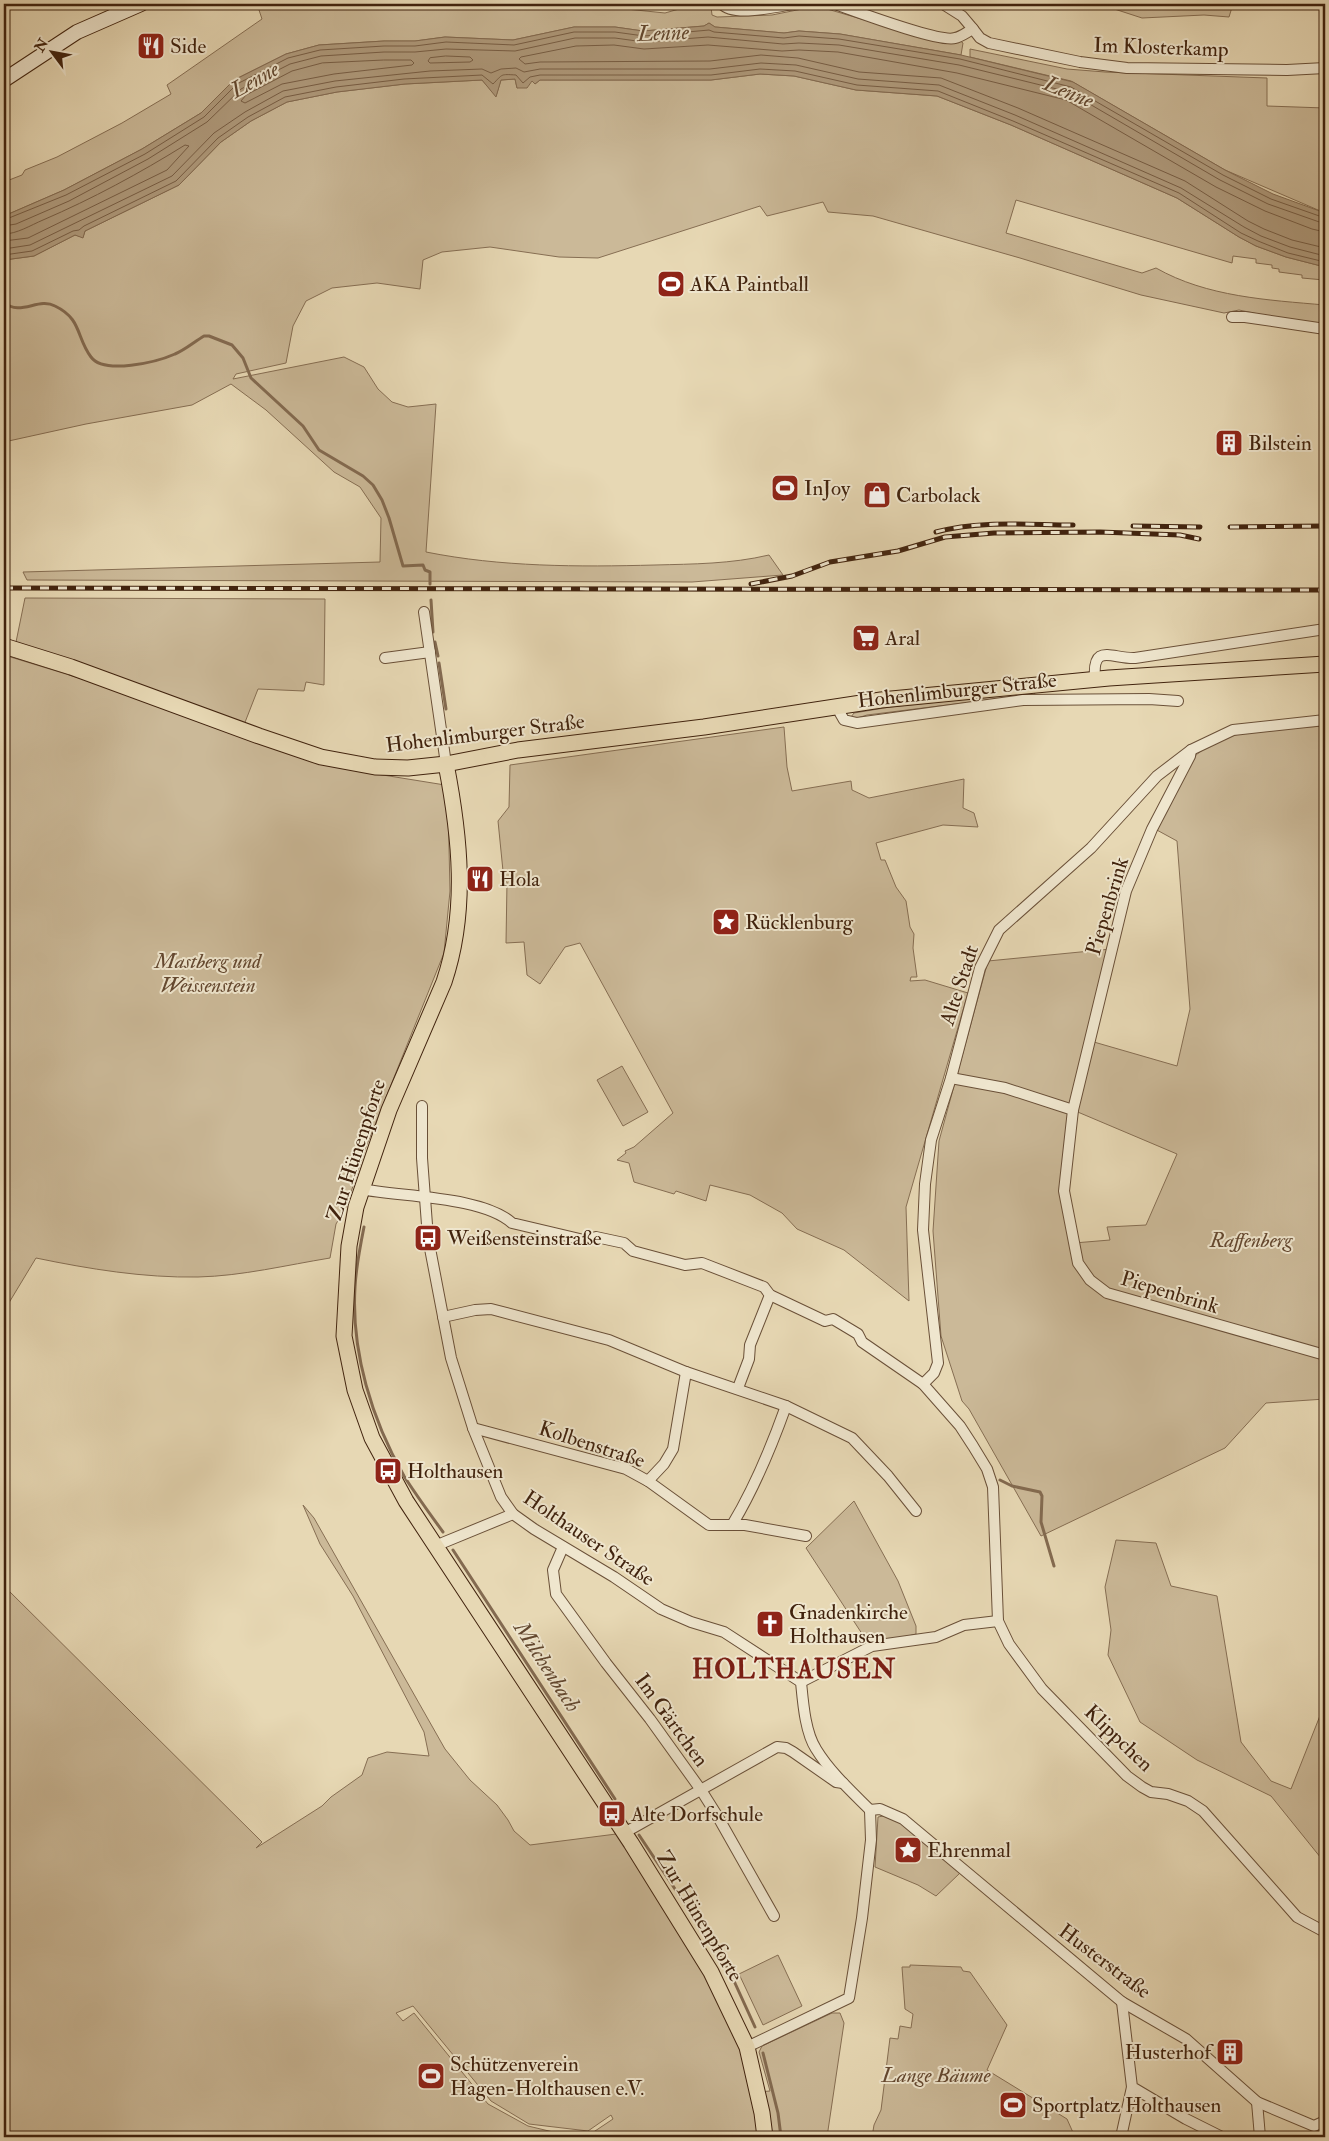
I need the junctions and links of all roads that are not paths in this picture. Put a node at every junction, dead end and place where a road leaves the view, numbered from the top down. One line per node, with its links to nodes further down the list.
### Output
1 (141, 4): 8 (main road)
2 (722, 4): 3 (street)
3 (792, 4)
4 (835, 4): 6 (street)
5 (943, 4): 6 (street, Im Klosterkamp)
6 (968, 31): 7 (street, Im Klosterkamp)
7 (1325, 68)
8 (4, 80)
9 (1232, 317): 10 (street)
10 (1325, 330)
11 (424, 612): 14 (street)
12 (1325, 629): 17 (street)
13 (4, 646): 22 (main road, Hohenlimburger Straße)
14 (430, 652): 15 (street); 22 (street)
15 (385, 658)
16 (1325, 664): 17 (main road, Hohenlimburger Straße)
17 (1094, 679): 19 (main road, Hohenlimburger Straße)
18 (1178, 701): 19 (street, Hohenlimburger Straße)
19 (839, 707): 22 (main road, Hohenlimburger Straße)
20 (1325, 720): 21 (street, Alte Stadt)
21 (1191, 750): 23 (street, Alte Stadt); 25 (street, Piepenbrink)
22 (446, 764): 26 (main road, Zur Hünenpforte)
23 (951, 1078): 25 (street); 32 (street, Alte Stadt)
24 (422, 1106): 27 (street, Holthauser Straße)
25 (1073, 1110): 30 (street, Piepenbrink)
26 (361, 1189): 27 (street); 41 (main road, Zur Hünenpforte)
27 (423, 1196): 28 (street); 29 (street, Holthauser Straße)
28 (770, 1295): 32 (street); 33 (street)
29 (443, 1317): 31 (street); 35 (street, Holthauser Straße)
30 (1325, 1355)
31 (686, 1372): 33 (street); 36 (street)
32 (923, 1384): 43 (street, Klippchen)
33 (738, 1388): 34 (street)
34 (786, 1406): 37 (street); 39 (street)
35 (474, 1428): 36 (street, Kolbenstraße); 38 (street, Holthauser Straße)
36 (648, 1481): 39 (street, Kolbenstraße)
37 (916, 1512)
38 (513, 1514): 41 (street); 42 (street, Holthauser Straße)
39 (732, 1525): 40 (street, Kolbenstraße)
40 (806, 1536)
41 (435, 1546): 48 (main road, Zur Hünenpforte)
42 (562, 1547): 44 (street, Holthauser Straße); 46 (street, Im Gärtchen)
43 (998, 1621): 44 (street); 50 (street, Klippchen)
44 (801, 1682): 45 (street)
45 (843, 1783): 46 (street); 47 (street)
46 (701, 1790): 48 (street); 49 (street, Im Gärtchen)
47 (870, 1810): 51 (street, Husterstraße); 52 (street)
48 (624, 1833): 52 (main road, Zur Hünenpforte)
49 (774, 1916)
50 (1325, 1932)
51 (1122, 2002): 53 (street); 54 (street, Husterstraße)
52 (746, 2047): 56 (main road, Zur Hünenpforte)
53 (1132, 2087): 57 (street); 58 (street)
54 (1257, 2102): 55 (street, Husterstraße); 59 (street)
55 (1325, 2121)
56 (765, 2137)
57 (1121, 2137)
58 (1222, 2137)
59 (1260, 2137)

